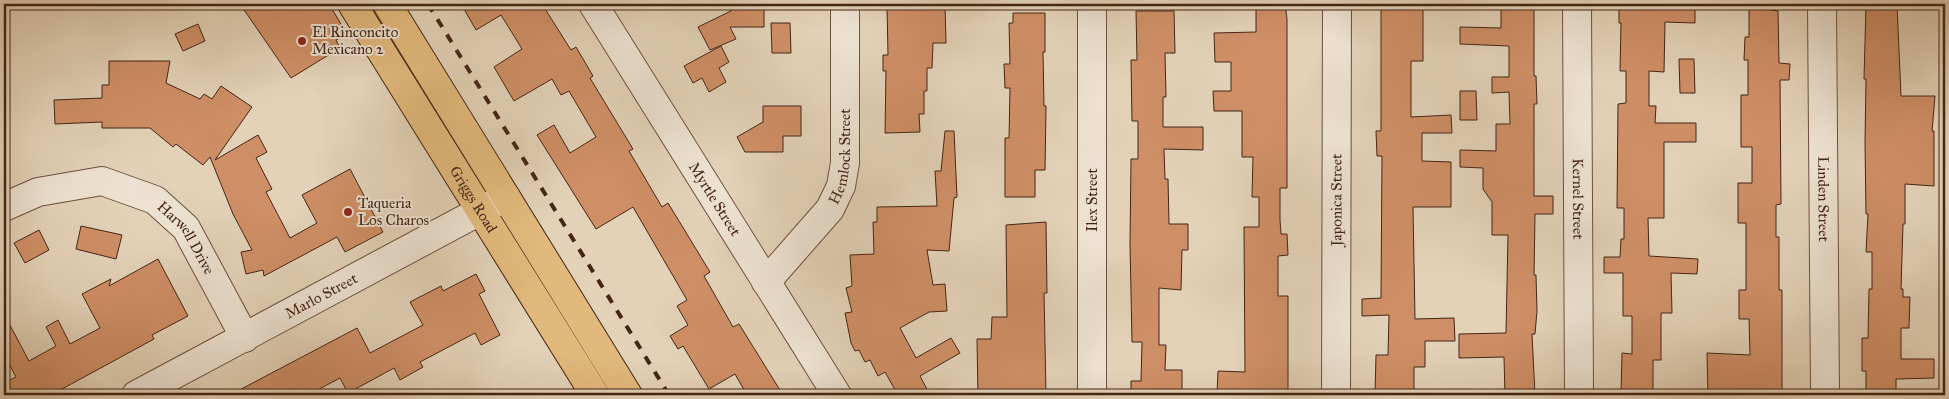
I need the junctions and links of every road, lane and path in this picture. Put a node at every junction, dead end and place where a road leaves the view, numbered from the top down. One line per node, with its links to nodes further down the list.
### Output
1 (352, 4): 9 (main road, Griggs Road)
2 (594, 4): 13 (street, Myrtle Street)
3 (845, 4): 13 (street, Hemlock Street)
4 (1092, 4): 19 (street, Ilex Street)
5 (1337, 4): 20 (street, Japonica Street)
6 (1577, 4): 21 (street, Kernel Street)
7 (1822, 4): 22 (street, Linden Street)
8 (393, 14): 9 (main road); 10 (main road, Griggs Road)
9 (372, 36): 12 (main road, Griggs Road)
10 (506, 197): 12 (street, Marlo Street); 17 (main road, Griggs Road)
11 (4, 208): 14 (street, Harwell Drive)
12 (480, 211): 14 (street, Marlo Street); 16 (main road, Griggs Road)
13 (766, 282): 18 (street, Myrtle Street)
14 (245, 338): 15 (street, Marlo Street)
15 (136, 395)
16 (595, 395)
17 (628, 395)
18 (837, 395)
19 (1092, 395)
20 (1336, 395)
21 (1580, 395)
22 (1825, 395)

